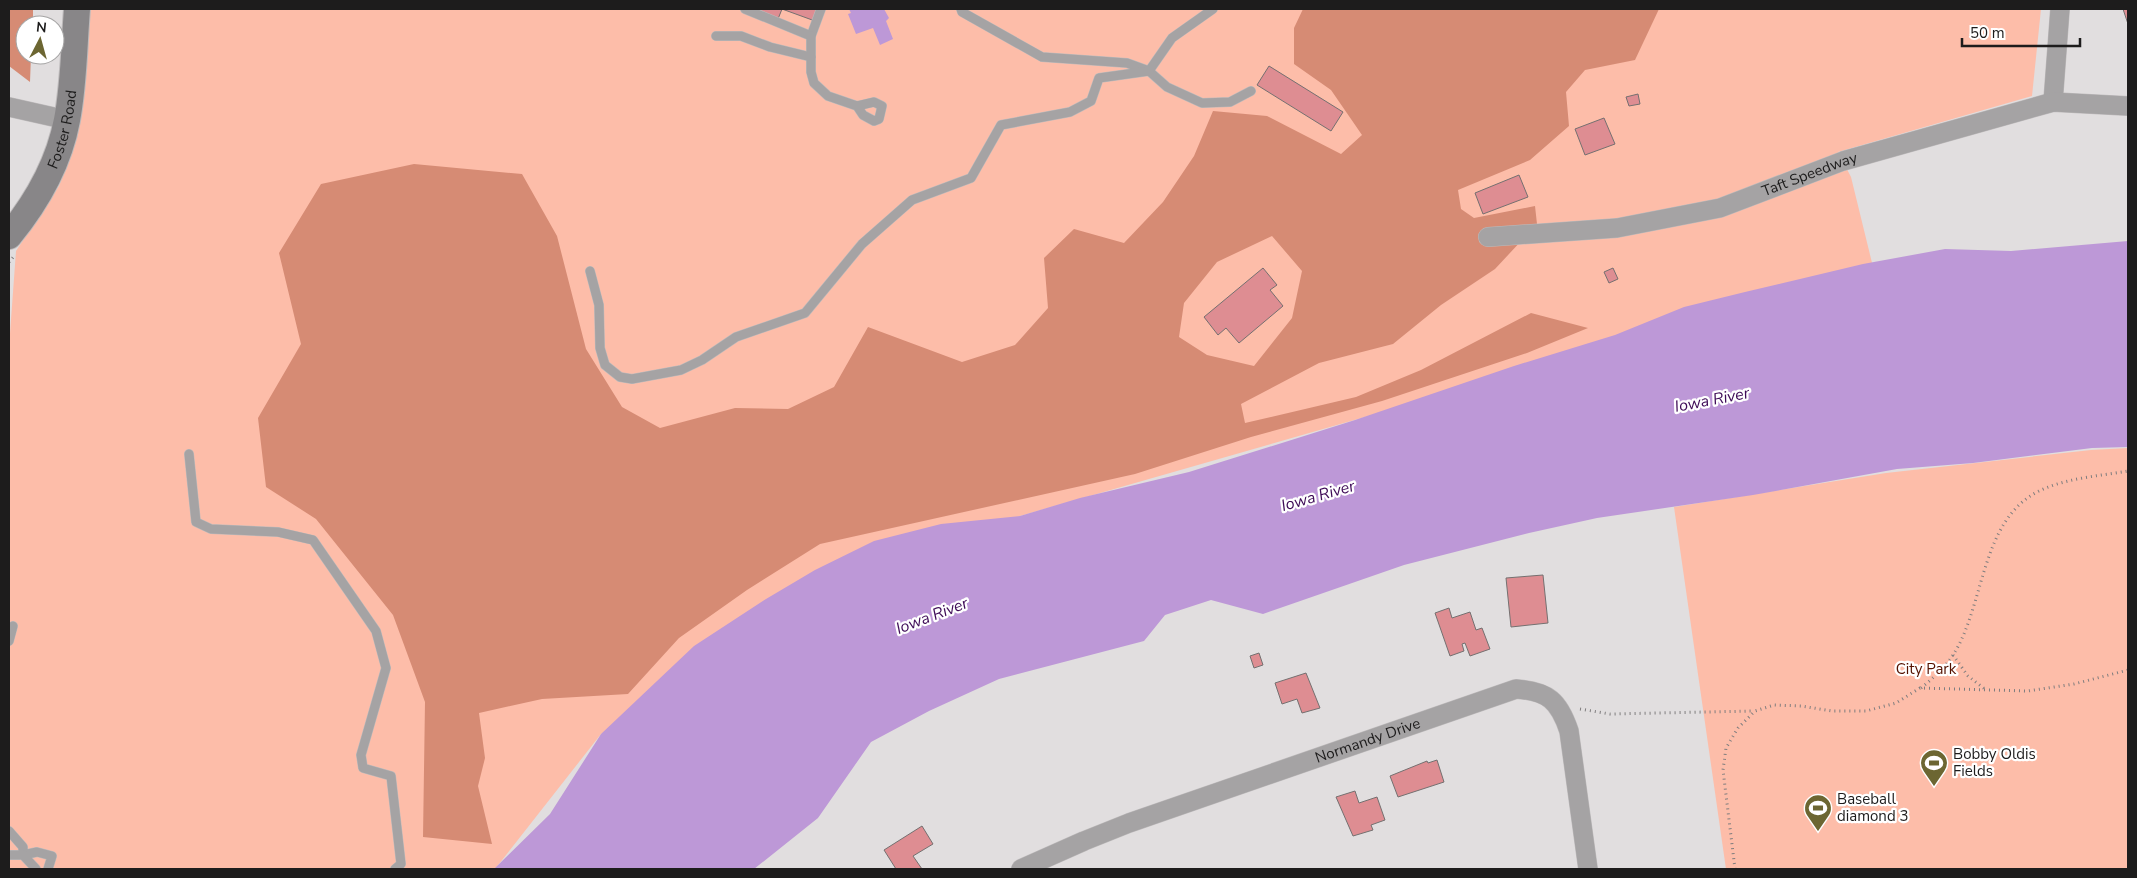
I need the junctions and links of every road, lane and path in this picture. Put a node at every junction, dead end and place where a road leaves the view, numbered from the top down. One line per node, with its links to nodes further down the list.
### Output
1 (77, 9): 16 (street, Foster Road)
2 (745, 9): 8 (lane)
3 (821, 9): 8 (lane)
4 (961, 9): 10 (lane)
5 (1212, 9): 10 (lane)
6 (2060, 9): 12 (street)
7 (716, 36): 9 (lane)
8 (811, 36): 9 (lane)
9 (811, 57): 13 (lane)
10 (1149, 72): 11 (lane); 19 (lane)
11 (1251, 91)
12 (2052, 102): 14 (street, Taft Speedway); 18 (street, Taft Speedway)
13 (857, 106)
14 (2128, 106)
15 (9, 107): 16 (street)
16 (67, 120): 17 (street, Foster Road)
17 (9, 236)
18 (1488, 238)
19 (590, 271)
20 (189, 454): 35 (lane)
21 (2128, 471): 24 (path)
22 (13, 626): 23 (lane)
23 (9, 641)
24 (1953, 655): 26 (path); 27 (path)
25 (2128, 670): 27 (path)
26 (1920, 688): 27 (path); 29 (path)
27 (1986, 690)
28 (1580, 709): 29 (path)
29 (1755, 711): 38 (path)
30 (9, 830): 32 (lane)
31 (9, 855): 32 (lane)
32 (23, 855): 33 (lane); 34 (lane)
33 (36, 869)
34 (48, 869)
35 (395, 869)
36 (1021, 869): 37 (street, Normandy Drive)
37 (1588, 869)
38 (1735, 869)

